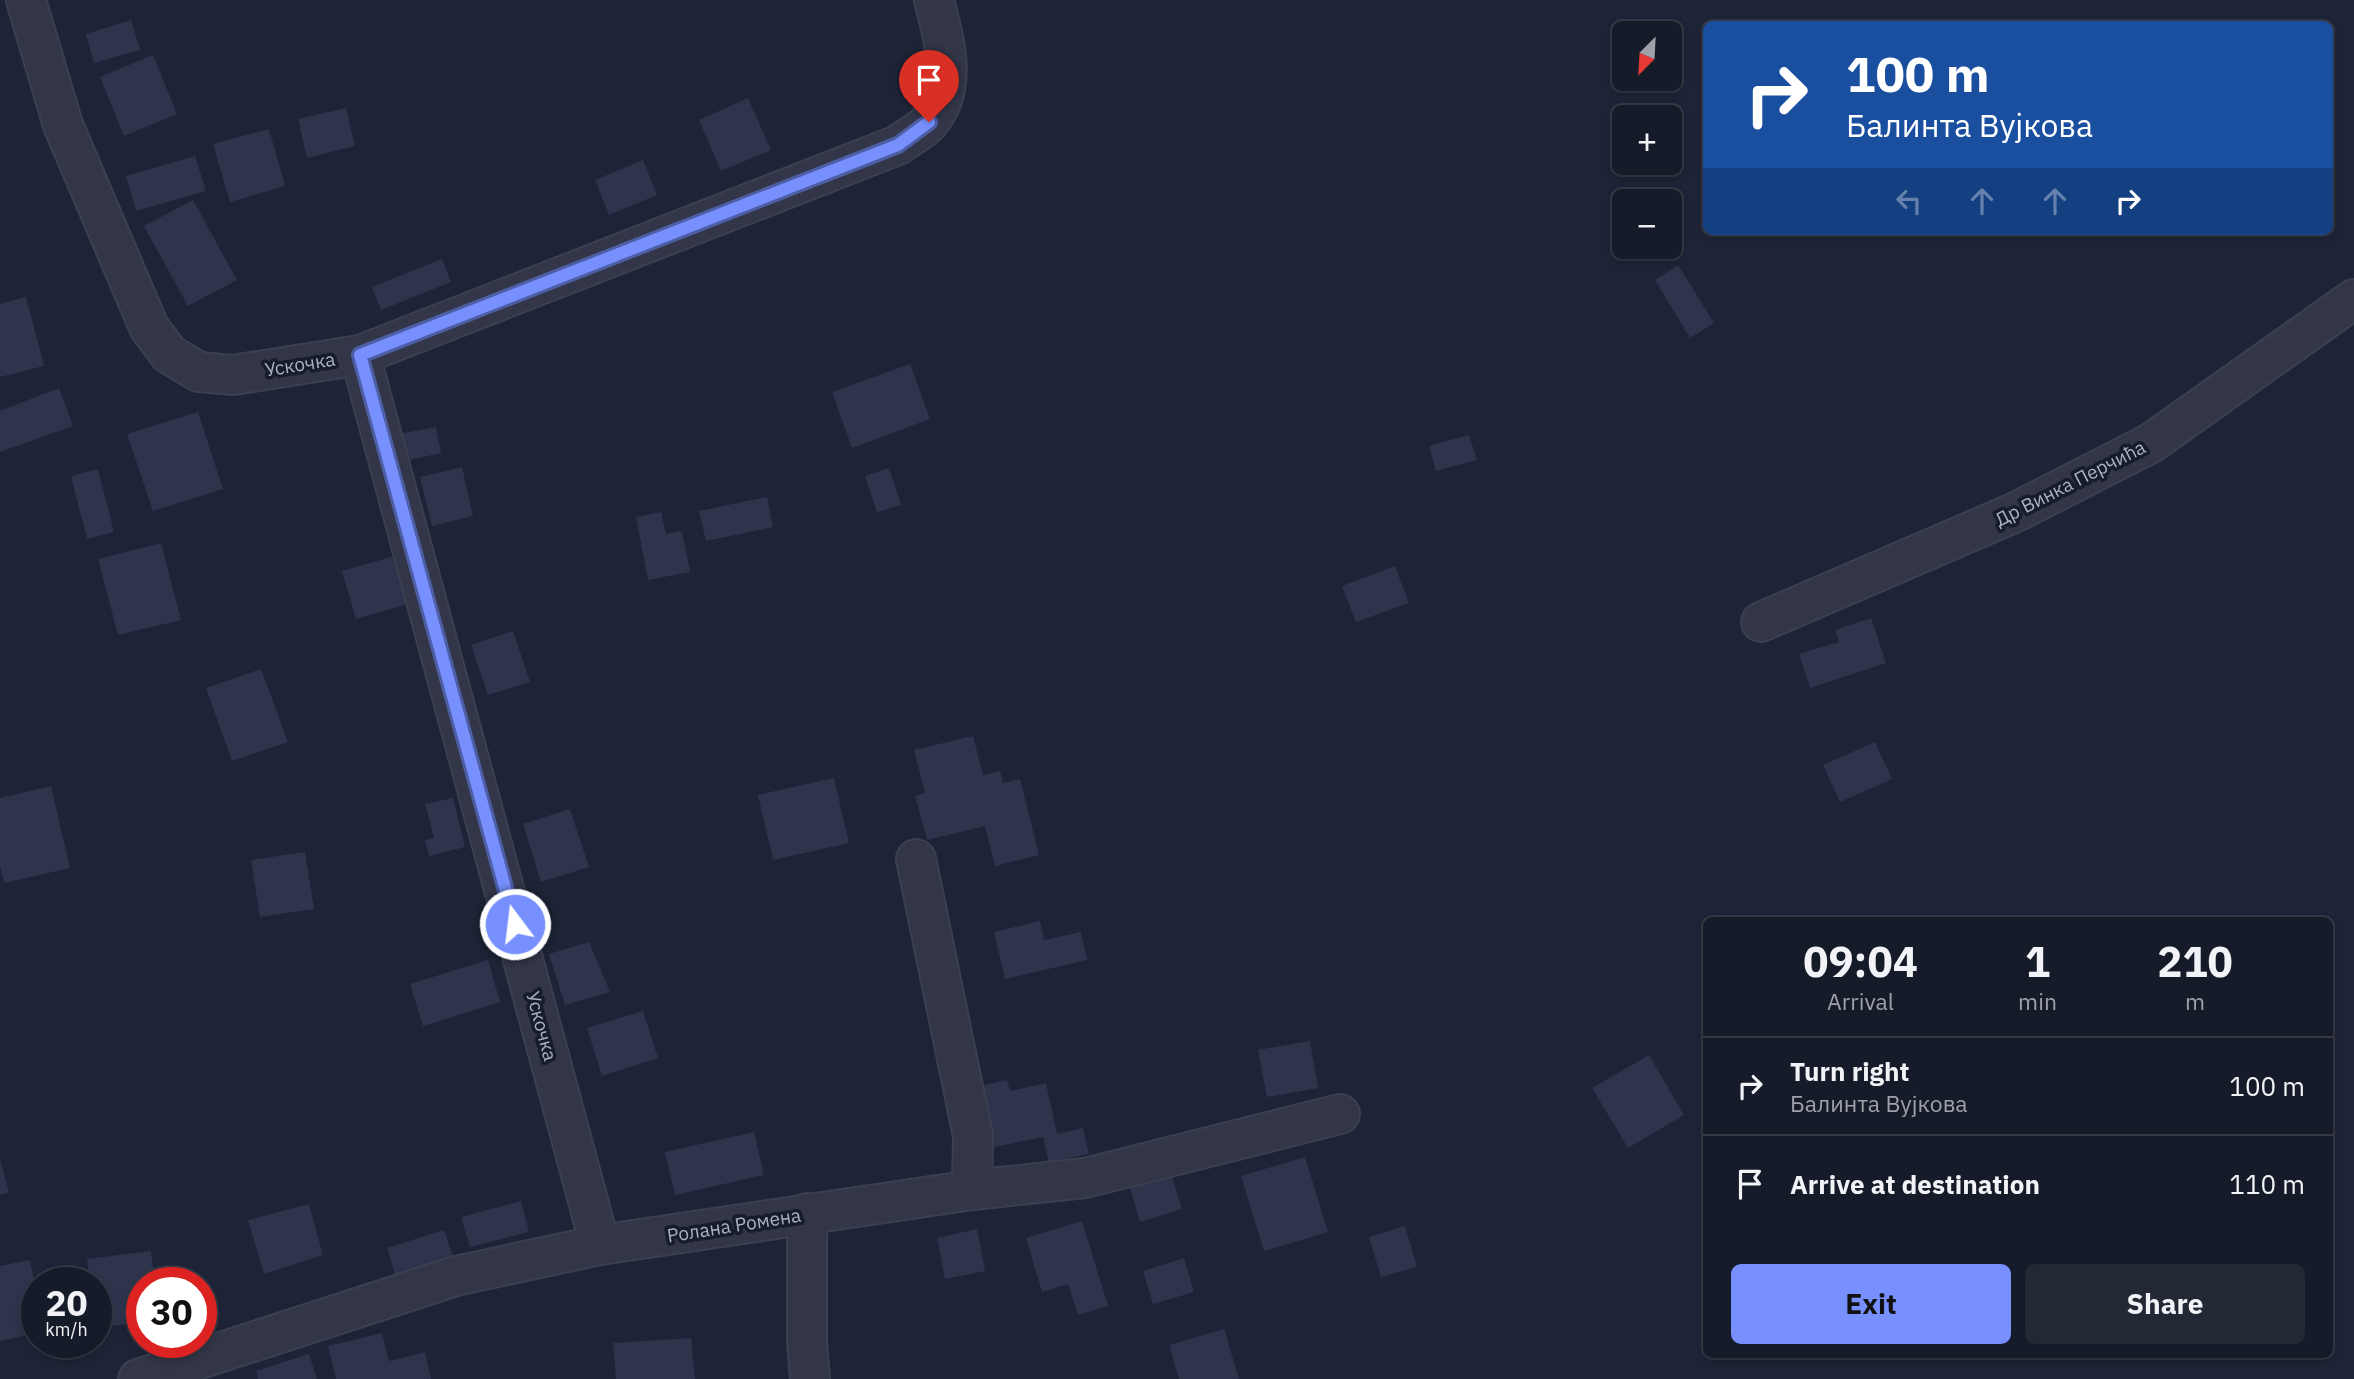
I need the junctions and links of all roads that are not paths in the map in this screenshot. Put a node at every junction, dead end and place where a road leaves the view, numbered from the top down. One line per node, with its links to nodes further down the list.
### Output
1 (26, 0): 4 (street, Ускочка)
2 (934, 0): 4 (street)
3 (2354, 299): 5 (street, Др Винка Перчића)
4 (360, 355): 10 (street, Ускочка)
5 (1761, 622)
6 (916, 859): 8 (street)
7 (1340, 1114): 8 (street, Ролана Ромена)
8 (972, 1190): 9 (street, Ролана Ромена)
9 (807, 1213): 10 (street, Ролана Ромена); 12 (street)
10 (600, 1245): 11 (street, Ролана Ромена)
11 (138, 1379)
12 (810, 1379)

